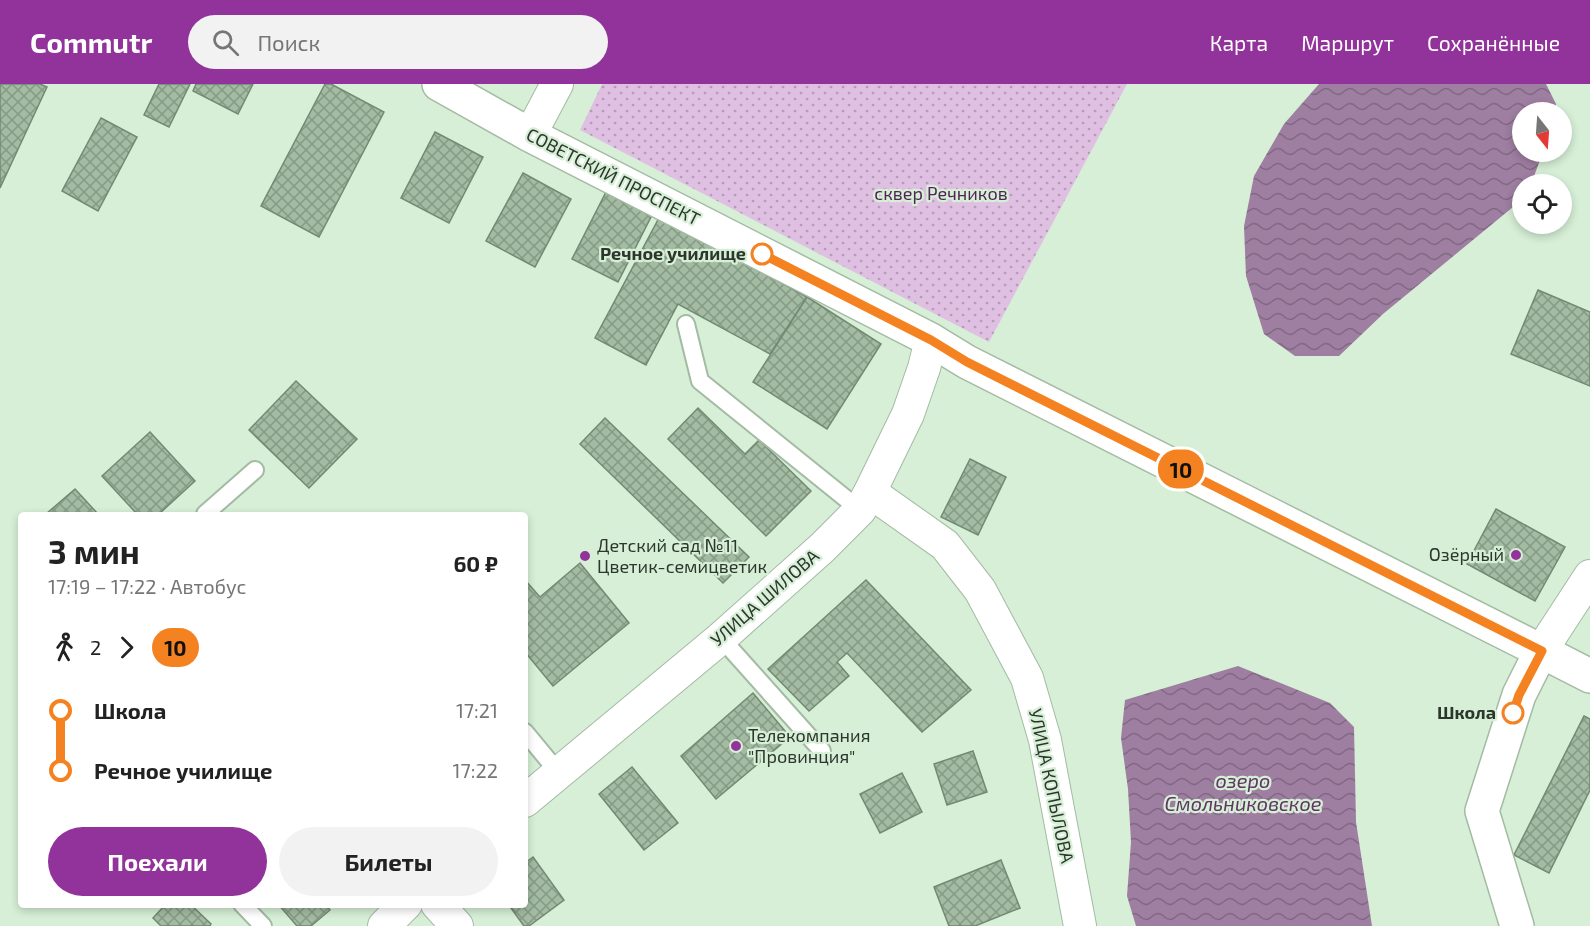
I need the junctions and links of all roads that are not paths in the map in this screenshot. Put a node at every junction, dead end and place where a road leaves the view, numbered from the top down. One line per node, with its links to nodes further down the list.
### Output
1 (439, 84): 3 (main road, СОВЕТСКИЙ ПРОСПЕКТ)
2 (556, 84): 3 (street)
3 (530, 135): 5 (main road, СОВЕТСКИЙ ПРОСПЕКТ)
4 (686, 324): 7 (lane)
5 (931, 340): 7 (street, УЛИЦА ШИЛОВА); 11 (main road, СОВЕТСКИЙ ПРОСПЕКТ)
6 (255, 470): 8 (lane)
7 (865, 501): 10 (street, УЛИЦА ШИЛОВА); 23 (street, УЛИЦА КОПЫЛОВА)
8 (207, 512)
9 (1590, 576): 11 (street)
10 (721, 638): 14 (lane); 15 (street, УЛИЦА ШИЛОВА)
11 (1542, 651): 12 (main road, СОВЕТСКИЙ ПРОСПЕКТ); 24 (main road)
12 (1590, 676)
13 (528, 736): 15 (lane)
14 (822, 751)
15 (558, 772): 16 (street, УЛИЦА ШИЛОВА)
16 (528, 798)
17 (246, 908): 20 (lane)
18 (402, 908): 21 (street)
19 (441, 908): 22 (street)
20 (263, 926)
21 (384, 926)
22 (457, 926)
23 (1080, 926)
24 (1517, 926)

